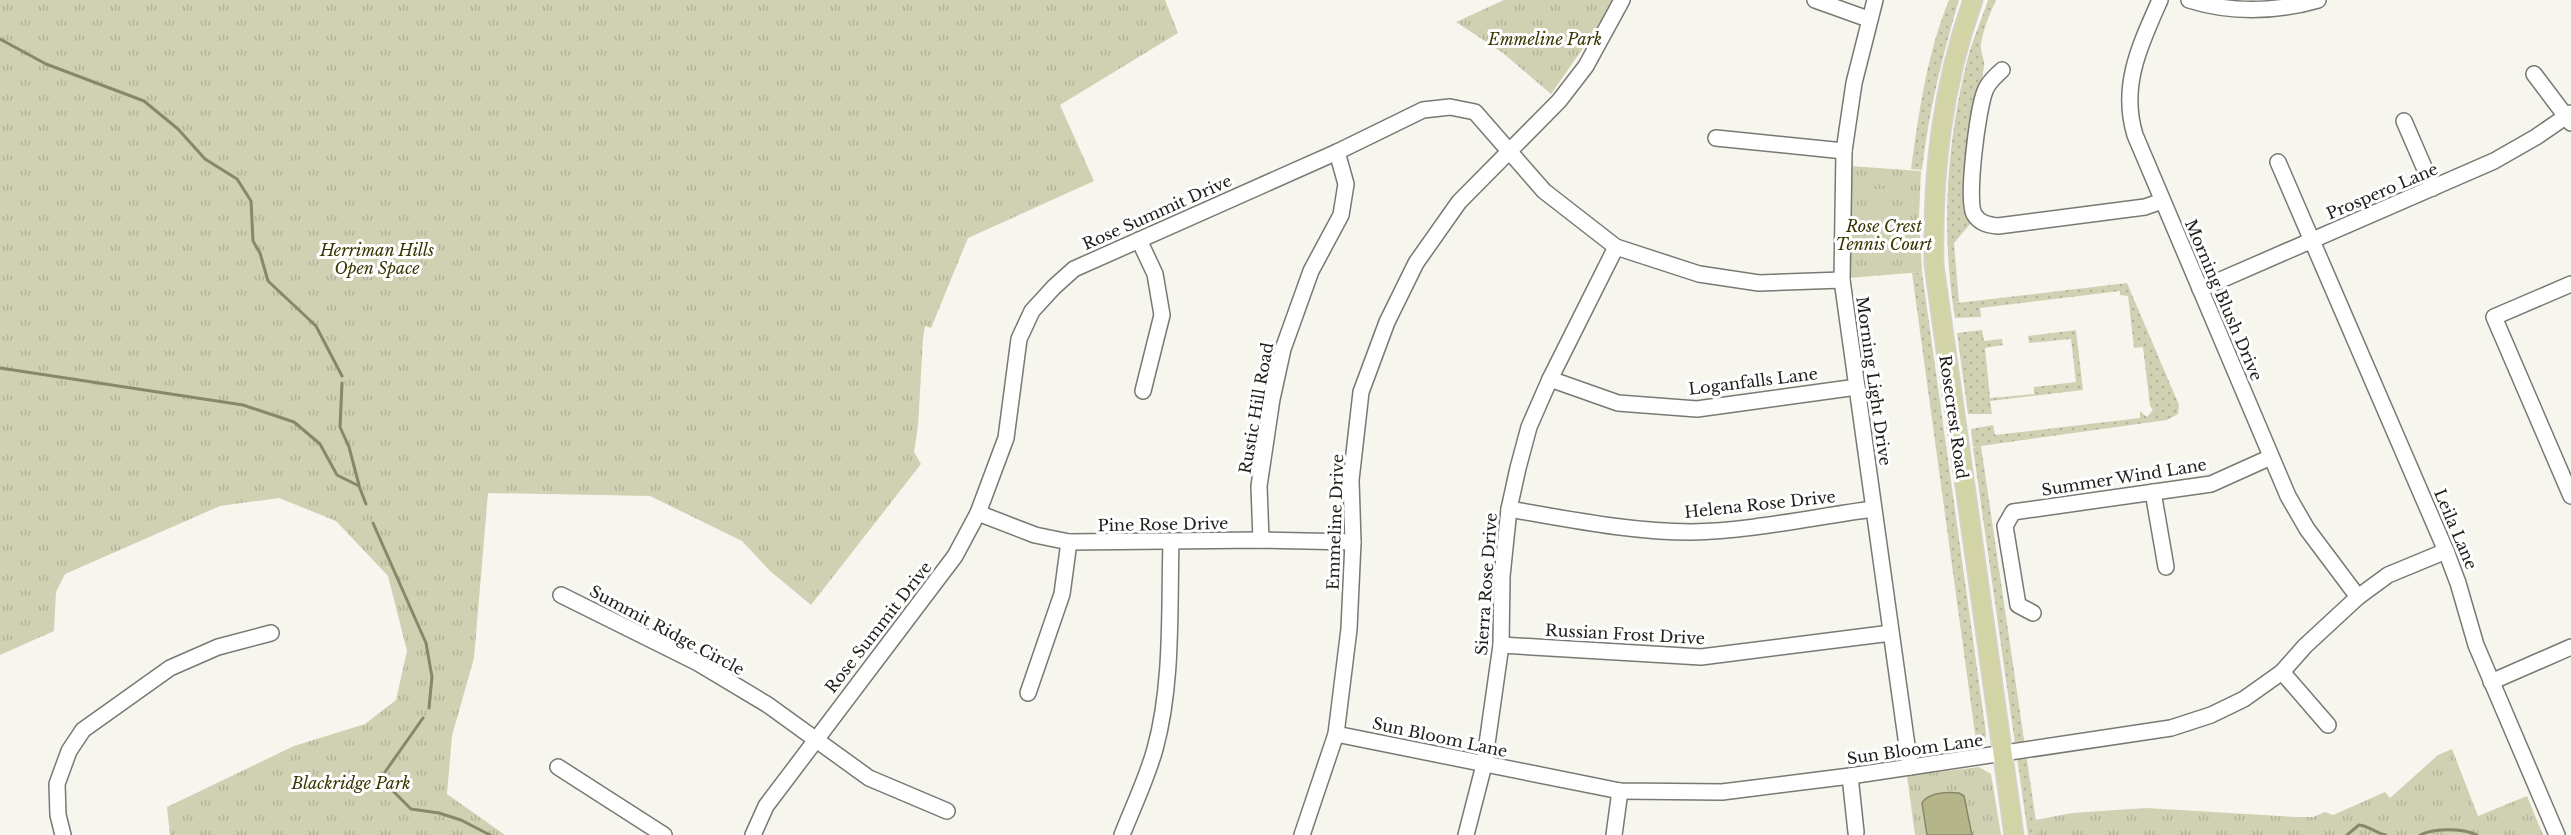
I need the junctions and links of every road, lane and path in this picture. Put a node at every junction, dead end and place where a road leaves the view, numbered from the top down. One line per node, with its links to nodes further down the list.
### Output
1 (1622, 0): 14 (street, Emmeline Drive)
2 (1815, 0): 8 (street)
3 (1875, 0): 8 (street, Morning Light Drive)
4 (1973, 0): 54 (main road, Rosecrest Road)
5 (2160, 0): 19 (street, Morning Blush Drive)
6 (2189, 0): 7 (street)
7 (2318, 0)
8 (1868, 19): 15 (street, Morning Light Drive)
9 (2002, 70): 19 (street)
10 (2534, 74): 11 (street)
11 (2569, 117): 18 (street, Prospero Lane)
12 (2404, 122): 18 (street)
13 (1716, 138): 15 (street)
14 (1509, 150): 16 (street, Rose Summit Drive); 22 (street, Rose Summit Drive); 38 (street, Emmeline Drive)
15 (1844, 151): 23 (street, Morning Light Drive)
16 (1336, 152): 20 (street, Rose Summit Drive); 35 (street, Rustic Hill Road)
17 (2278, 162): 21 (street, Leila Lane)
18 (2433, 188): 21 (street, Prospero Lane)
19 (2162, 201): 25 (street, Morning Blush Drive)
20 (1139, 240): 28 (street); 34 (street, Rose Summit Drive)
21 (2313, 240): 25 (street, Prospero Lane); 39 (street, Leila Lane)
22 (1616, 247): 23 (street, Rose Summit Drive); 26 (street, Sierra Rose Drive)
23 (1842, 280): 27 (street, Morning Light Drive)
24 (2571, 284): 31 (street)
25 (2200, 289): 29 (street, Morning Blush Drive)
26 (1550, 379): 27 (street, Loganfalls Lane); 32 (street, Sierra Rose Drive)
27 (1857, 387): 33 (street, Morning Light Drive)
28 (1143, 391)
29 (2271, 457): 30 (street, Summer Wind Lane); 42 (street, Morning Blush Drive)
30 (2153, 492): 40 (street); 43 (street, Summer Wind Lane)
31 (2571, 496)
32 (1509, 509): 33 (street, Helena Rose Drive); 46 (street, Sierra Rose Drive)
33 (1873, 509): 45 (street, Morning Light Drive)
34 (978, 513): 36 (street, Pine Rose Drive); 53 (street, Rose Summit Drive)
35 (1261, 540): 37 (street, Pine Rose Drive); 38 (street, Pine Rose Drive)
36 (1069, 542): 37 (street, Pine Rose Drive); 50 (street)
37 (1171, 542): 65 (street)
38 (1353, 542): 52 (street, Emmeline Drive)
39 (2446, 551): 42 (street, Sun Bloom Lane); 49 (street, Leila Lane)
40 (2166, 567)
41 (561, 595): 53 (street, Summit Ridge Circle)
42 (2358, 597): 48 (street, Sun Bloom Lane)
43 (2033, 613)
44 (271, 633): 62 (street)
45 (1891, 633): 46 (street, Russian Frost Drive); 57 (street, Morning Light Drive)
46 (1501, 645): 55 (street, Sierra Rose Drive)
47 (2571, 647): 49 (street)
48 (2282, 672): 51 (street); 54 (street, Sun Bloom Lane)
49 (2491, 682): 70 (street, Leila Lane)
50 (1028, 693)
51 (2328, 725)
52 (1336, 734): 55 (street, Sun Bloom Lane); 66 (street, Emmeline Drive)
53 (814, 739): 60 (street, Summit Ridge Circle); 64 (street, Rose Summit Drive)
54 (2002, 754): 57 (street, Sun Bloom Lane); 69 (main road, Rosecrest Road)
55 (1484, 765): 59 (street, Sun Bloom Lane); 67 (street, Sierra Rose Drive)
56 (558, 767): 63 (street)
57 (1910, 767): 58 (street, Sun Bloom Lane)
58 (1850, 776): 59 (street, Sun Bloom Lane); 61 (street)
59 (1620, 791): 68 (street)
60 (947, 811)
61 (1856, 832)
62 (63, 835)
63 (664, 835)
64 (753, 835)
65 (1122, 835)
66 (1302, 835)
67 (1466, 835)
68 (1614, 835)
69 (2014, 835)
70 (2556, 835)

